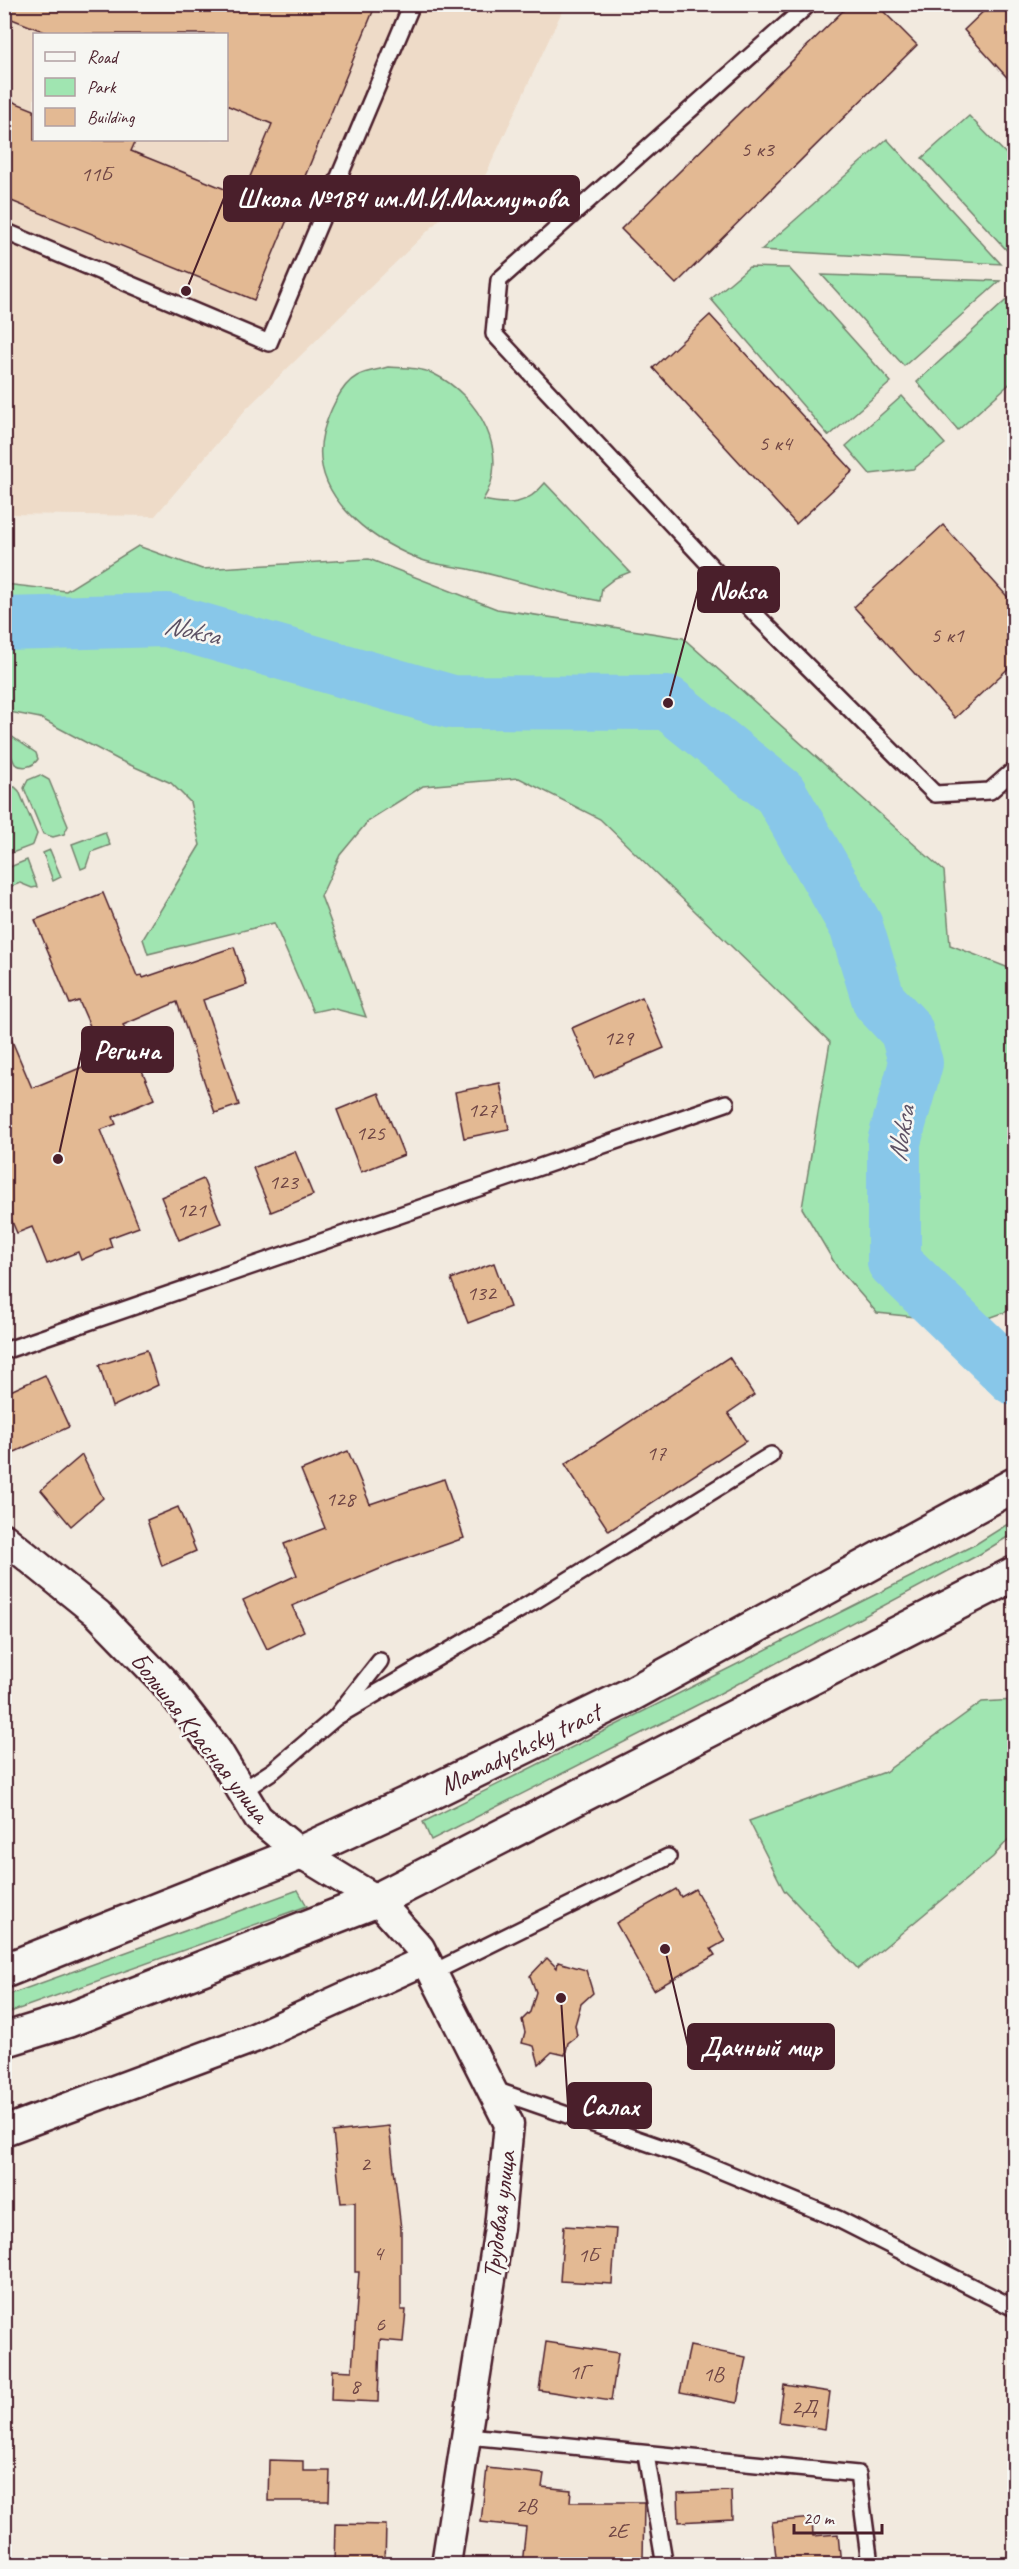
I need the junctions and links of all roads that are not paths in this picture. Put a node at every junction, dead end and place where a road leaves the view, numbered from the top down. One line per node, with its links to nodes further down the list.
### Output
1 (412, 4): 3 (lane)
2 (809, 4): 4 (lane)
3 (4, 231)
4 (1014, 770)
5 (726, 1103): 6 (lane)
6 (4, 1351)
7 (771, 1455): 12 (lane)
8 (1014, 1485): 14 (main road, Mamadyshsky tract)
9 (4, 1538): 13 (street, Большая Красная улица)
10 (1012, 1575): 16 (main road)
11 (380, 1661): 12 (lane)
12 (336, 1717): 13 (lane)
13 (242, 1791): 14 (street, Большая Красная улица)
14 (300, 1853): 16 (street, Большая Красная улица); 18 (main road, Mamadyshsky tract)
15 (668, 1857): 17 (lane)
16 (377, 1900): 17 (street, Трудовая улица); 19 (main road)
17 (430, 1966): 20 (street, Трудовая улица); 21 (street)
18 (4, 1971)
19 (4, 2040)
20 (492, 2089): 22 (lane); 23 (street, Трудовая улица)
21 (4, 2131)
22 (1014, 2308)
23 (468, 2436): 24 (lane); 26 (street, Трудовая улица)
24 (646, 2455): 25 (lane); 27 (lane)
25 (664, 2560)
26 (446, 2565)
27 (870, 2565)

